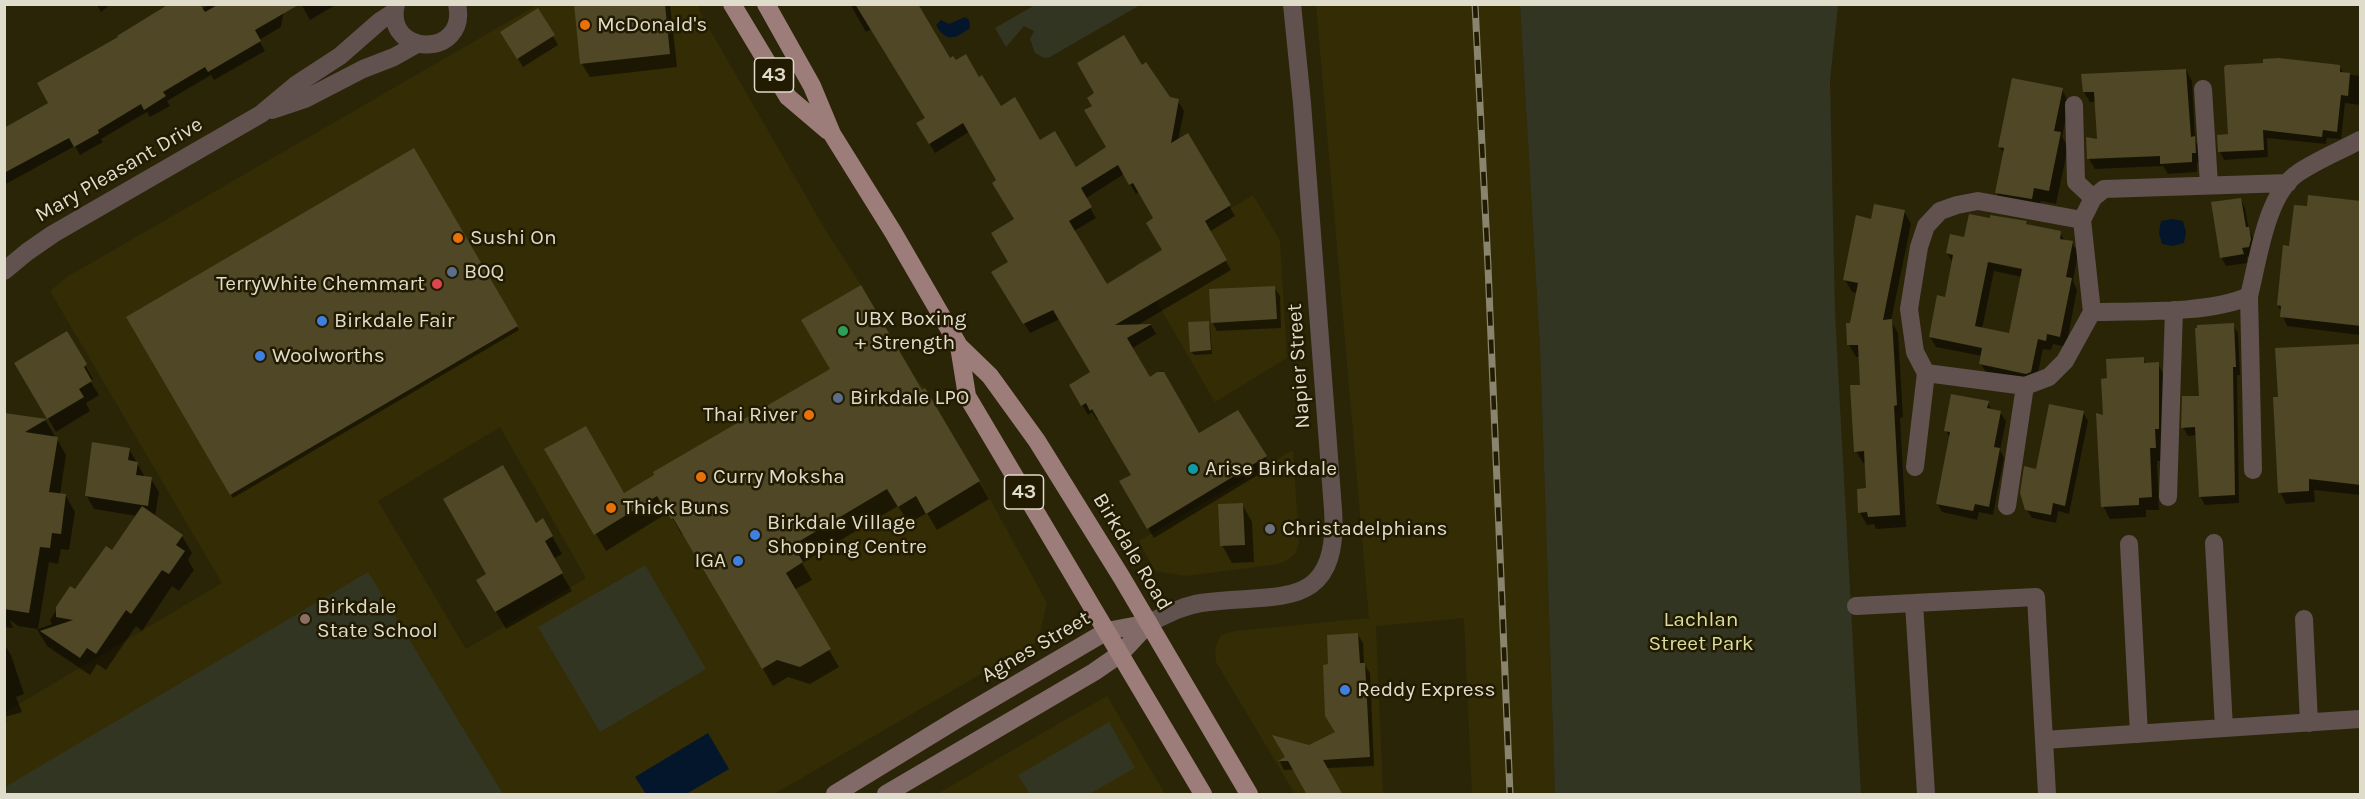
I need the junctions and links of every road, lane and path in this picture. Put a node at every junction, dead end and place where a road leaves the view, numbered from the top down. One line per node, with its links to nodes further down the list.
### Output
1 (732, 4): 10 (main road, Birkdale Road / 43)
2 (765, 4): 10 (main road, Birkdale Road / 43)
3 (1292, 4): 32 (street, Napier Street)
4 (461, 7): 6 (street, Mary Pleasant Drive)
5 (395, 8): 6 (street); 9 (street, Mary Pleasant Drive)
6 (417, 44): 9 (street, Mary Pleasant Drive)
7 (2203, 89): 13 (street)
8 (2074, 105): 14 (street)
9 (261, 114): 16 (street, Mary Pleasant Drive)
10 (832, 134): 20 (main road, Birkdale Road / 43)
11 (2361, 140): 12 (street)
12 (2288, 183): 13 (street); 17 (street)
13 (2209, 185): 14 (street)
14 (2093, 198): 15 (street)
15 (2082, 220): 19 (street); 21 (street)
16 (4, 271)
17 (2249, 296): 18 (street); 24 (street)
18 (2174, 310): 19 (street); 25 (street)
19 (2092, 312): 22 (street)
20 (958, 346): 32 (main road, Birkdale Road / 43); 33 (main road, Birkdale Road / 43)
21 (1926, 373): 22 (street); 23 (street)
22 (2025, 386): 26 (street)
23 (1916, 467)
24 (2253, 470)
25 (2168, 497)
26 (2007, 506)
27 (2214, 543): 37 (street)
28 (2129, 544): 38 (street)
29 (1914, 603): 30 (street); 39 (street); 44 (street)
30 (1856, 606)
31 (2304, 619): 36 (street)
32 (1149, 623): 33 (street, Agnes Street); 34 (street); 43 (main road, Birkdale Road / 43)
33 (1107, 631): 34 (main road, Birkdale Road / 43); 40 (street, Agnes Street)
34 (1120, 654): 41 (street); 42 (main road, Birkdale Road / 43)
35 (2361, 719): 36 (street)
36 (2309, 723): 37 (street)
37 (2224, 728): 38 (street)
38 (2139, 734): 39 (street)
39 (2044, 740): 45 (street)
40 (835, 795)
41 (886, 795)
42 (1203, 795)
43 (1249, 795)
44 (1926, 795)
45 (2048, 795)

